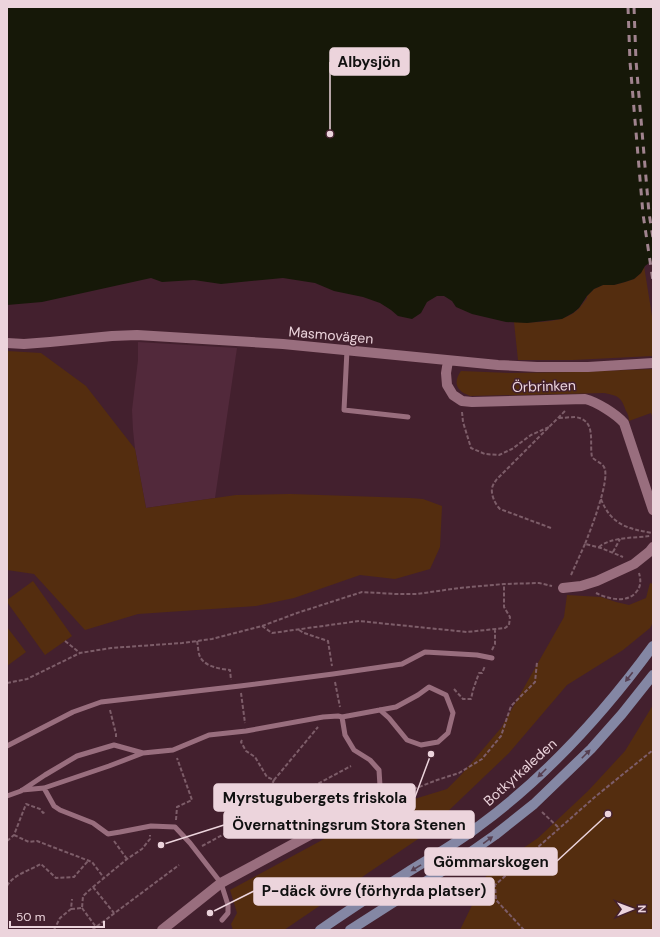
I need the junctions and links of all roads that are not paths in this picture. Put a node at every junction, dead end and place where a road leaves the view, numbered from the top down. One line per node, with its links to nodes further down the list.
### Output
1 (7, 343): 2 (street, Masmovägen)
2 (347, 350): 3 (street, Masmovägen); 5 (lane)
3 (448, 361): 4 (street, Masmovägen); 6 (street, Örbrinken)
4 (653, 363)
5 (408, 417)
6 (653, 510)
7 (653, 547): 8 (street)
8 (563, 588)
9 (653, 646): 23 (main road, Botkyrkaleden, one-way to 23)
10 (492, 658): 14 (lane)
11 (653, 675): 24 (main road, one-way to 11)
12 (380, 710): 12 (lane); 13 (lane)
13 (342, 717): 15 (lane); 19 (lane)
14 (7, 746)
15 (144, 753): 16 (lane); 17 (lane)
16 (44, 788): 17 (lane); 20 (lane)
17 (21, 791): 18 (lane)
18 (7, 796)
19 (371, 809): 20 (street)
20 (221, 883): 21 (lane); 22 (street)
21 (222, 920)
22 (162, 930)
23 (320, 930)
24 (350, 930)

